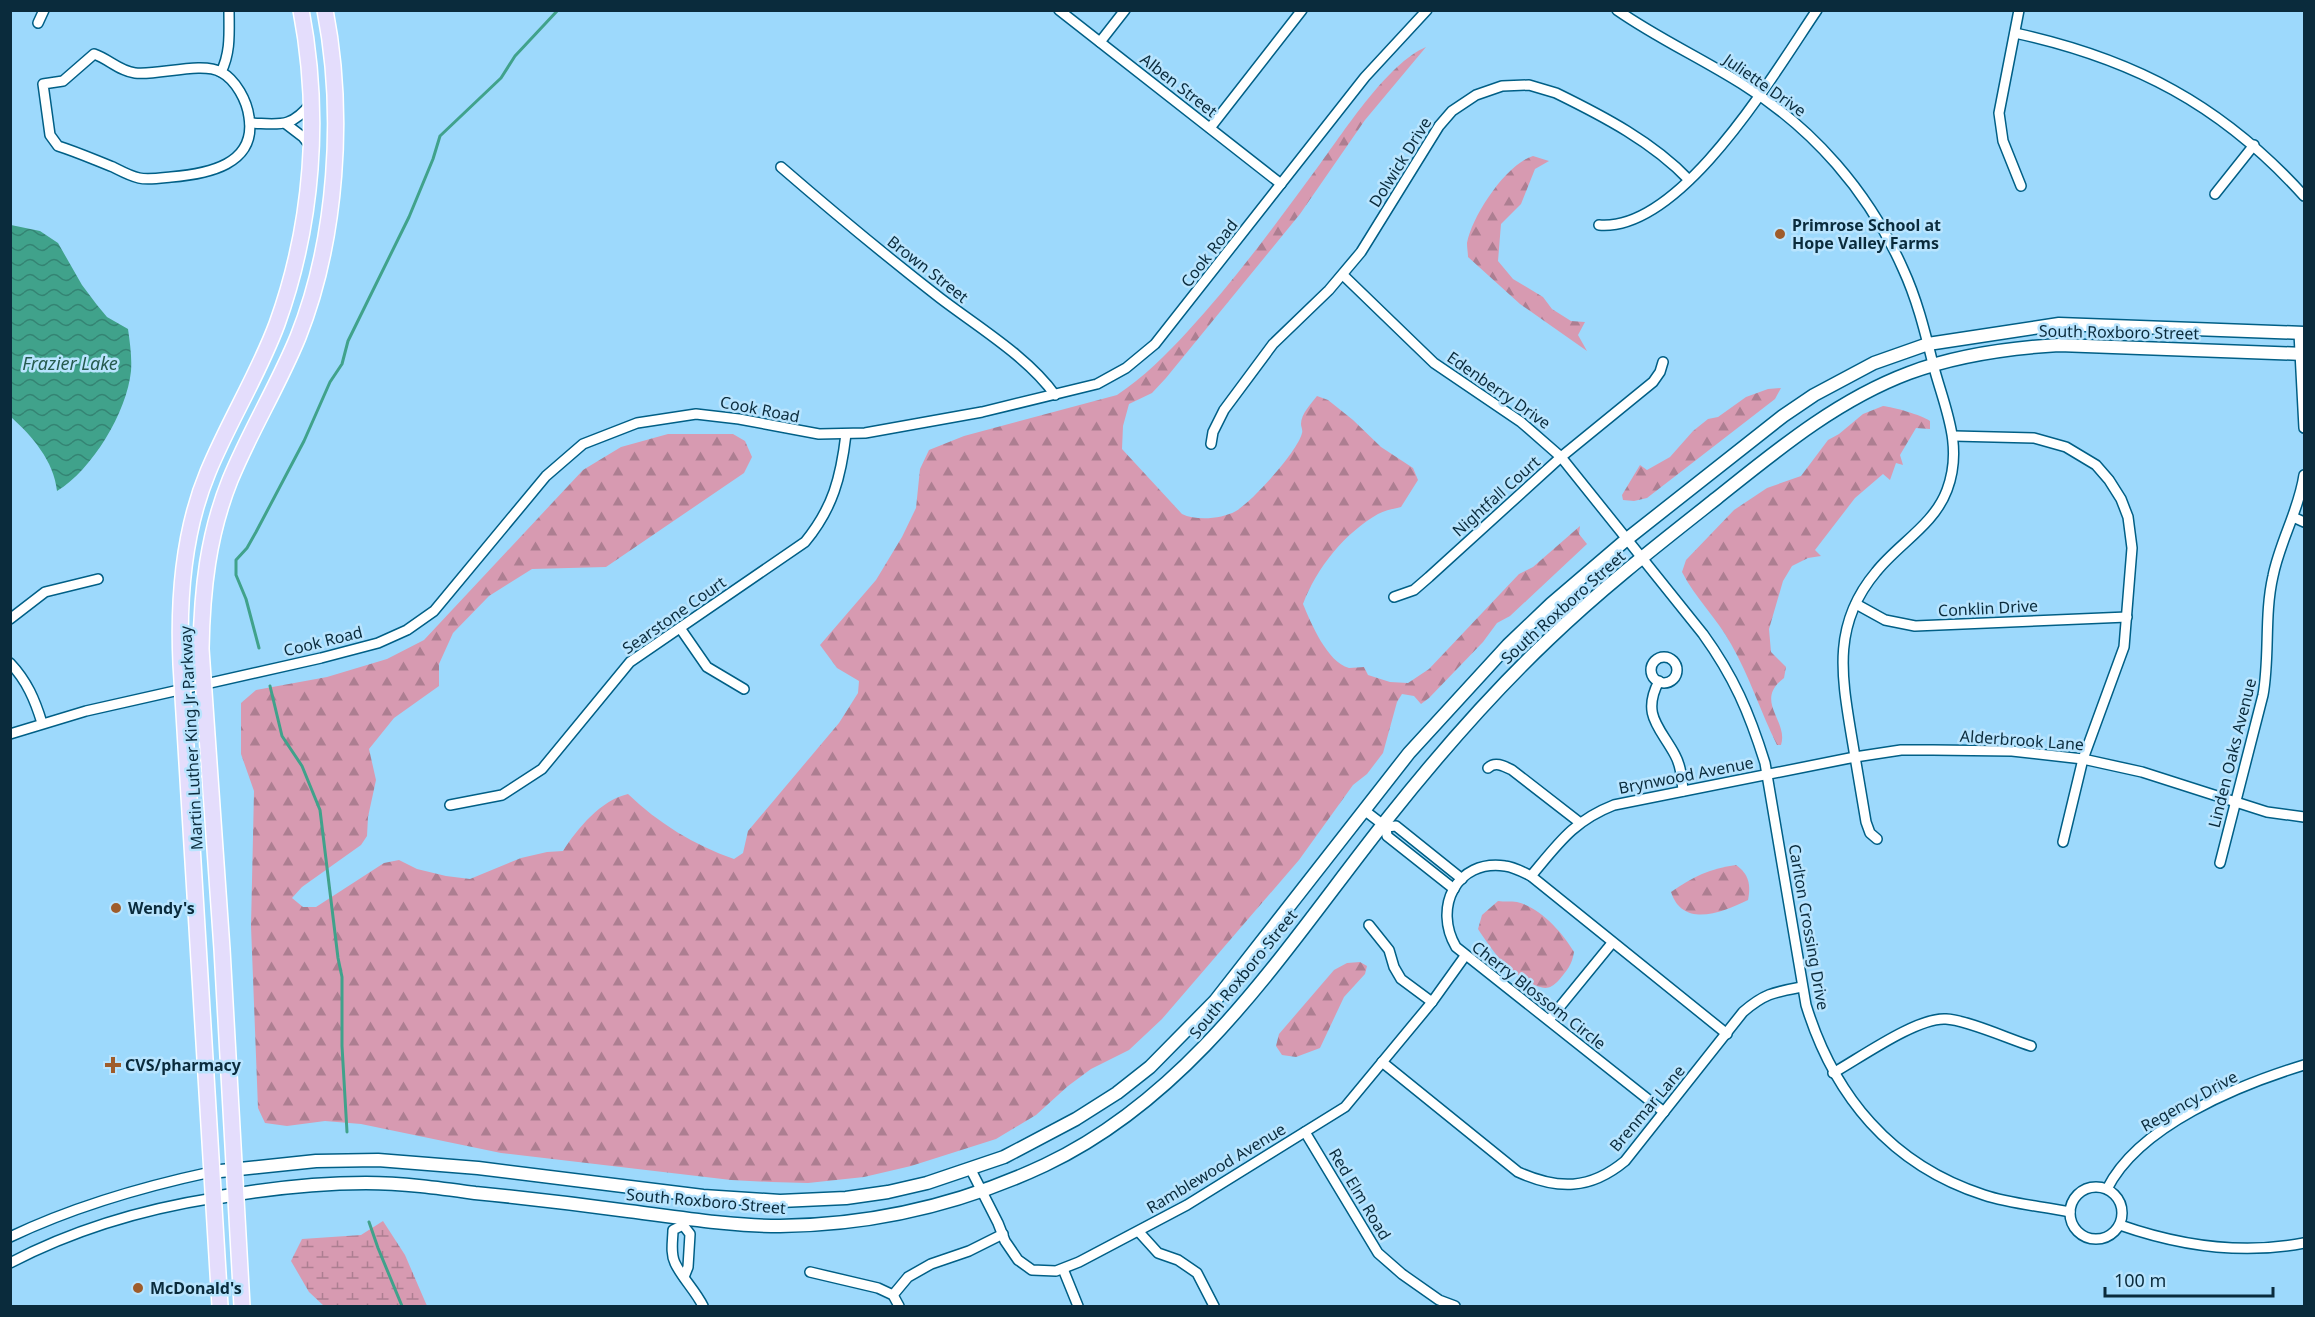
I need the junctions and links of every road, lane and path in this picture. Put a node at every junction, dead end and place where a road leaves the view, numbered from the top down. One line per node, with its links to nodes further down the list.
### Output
1 (44, 10): 14 (street)
2 (229, 10): 17 (street)
3 (301, 10): 19 (main road, Martin Luther King Jr Parkway)
4 (325, 10): 57 (main road, Martin Luther King Jr Parkway)
5 (1059, 10): 16 (street, Alben Street)
6 (1125, 10): 16 (street)
7 (1302, 10): 22 (street)
8 (1427, 10): 27 (street, Cook Road)
9 (1617, 10): 13 (street, Juliette Drive)
10 (1638, 10): 13 (street)
11 (1817, 10): 18 (street)
12 (2019, 10): 15 (street)
13 (1631, 20): 18 (street, Juliette Drive)
14 (38, 23)
15 (2015, 33): 23 (street); 28 (street)
16 (1100, 42): 22 (street, Alben Street)
17 (221, 72): 20 (street); 20 (street)
18 (1759, 96): 26 (street); 34 (street, Juliette Drive)
19 (312, 102): 21 (street); 24 (main road, Martin Luther King Jr Parkway)
20 (250, 123): 21 (street)
21 (286, 124): 24 (street)
22 (1210, 128): 27 (street, Alben Street)
23 (2254, 145): 29 (street); 30 (street)
24 (311, 148): 58 (main road, Martin Luther King Jr Parkway)
25 (780, 167): 38 (street, Brown Street)
26 (1689, 180): 31 (street); 32 (street, Dolwick Drive)
27 (1281, 184): 38 (street, Cook Road)
28 (2021, 186)
29 (2215, 194)
30 (2304, 196)
31 (1599, 225)
32 (1343, 275): 42 (street, Dolwick Drive); 43 (street, Edenberry Drive)
33 (2302, 333): 34 (street, South Roxboro Street); 35 (street)
34 (1929, 344): 37 (street, Juliette Drive); 47 (street, South Roxboro Street)
35 (2302, 354): 37 (street, South Roxboro Street); 39 (street)
36 (1663, 362): 43 (street, Nightfall Court)
37 (1933, 364): 41 (street, Juliette Drive); 48 (street, South Roxboro Street)
38 (1056, 395): 40 (street, Cook Road)
39 (2304, 428)
40 (846, 435): 54 (street, Searstone Court); 57 (street, Cook Road)
41 (1954, 436): 51 (street, Juliette Drive); 52 (street)
42 (1211, 444)
43 (1561, 457): 47 (street, Edenberry Drive); 50 (street, Nightfall Court)
44 (2304, 475): 45 (street, Linden Oaks Avenue)
45 (2293, 517): 46 (street); 67 (street, Linden Oaks Avenue)
46 (2304, 522)
47 (1627, 539): 48 (street, Carlton Crossing Drive); 69 (street, South Roxboro Street)
48 (1642, 557): 65 (street, Carlton Crossing Drive); 72 (street, South Roxboro Street)
49 (98, 579): 53 (street)
50 (1394, 597)
51 (1856, 604): 52 (street, Conklin Drive); 62 (street, Juliette Drive)
52 (2127, 617): 63 (street)
53 (10, 619)
54 (680, 628): 59 (street); 68 (street, Searstone Court)
55 (10, 663): 60 (street)
56 (1659, 681): 66 (street)
57 (204, 684): 58 (street, Cook Road); 92 (main road, Martin Luther King Jr Parkway)
58 (183, 688): 60 (street, Cook Road); 94 (main road, Martin Luther King Jr Parkway)
59 (744, 689)
60 (42, 723): 61 (street, Cook Road)
61 (10, 734)
62 (1855, 757): 63 (street, Alderbrook Lane); 65 (street, Alderbrook Lane); 73 (street, Juliette Drive)
63 (2084, 759): 67 (street, Alderbrook Lane); 74 (street)
64 (1488, 768): 71 (street)
65 (1767, 774): 66 (street, Brynwood Avenue); 82 (street, Carlton Crossing Drive)
66 (1683, 791): 71 (street, Brynwood Avenue)
67 (2236, 802): 70 (street, Alderbrook Lane); 75 (street, Linden Oaks Avenue)
68 (450, 806)
69 (1364, 810): 72 (street); 93 (street, South Roxboro Street)
70 (2304, 817)
71 (1579, 822): 76 (street, Brynwood Avenue)
72 (1384, 826): 77 (street); 78 (street); 96 (street, South Roxboro Street)
73 (1877, 839)
74 (2063, 842)
75 (2220, 863)
76 (1531, 876): 77 (street, Cherry Blossom Circle); 80 (street, Cherry Blossom Circle)
77 (1462, 879): 78 (street, Cherry Blossom Circle)
78 (1454, 889): 81 (street, Cherry Blossom Circle)
79 (1369, 926): 83 (street)
80 (1612, 943): 84 (street); 85 (street, Cherry Blossom Circle)
81 (1465, 956): 83 (street, Ramblewood Avenue); 84 (street, Cherry Blossom Circle)
82 (1802, 987): 85 (street, Brenmar Lane); 89 (street, Carlton Crossing Drive)
83 (1432, 1002): 87 (street, Ramblewood Avenue)
84 (1549, 1020): 90 (street, Cherry Blossom Circle)
85 (1727, 1034): 90 (street, Brenmar Lane)
86 (2031, 1046): 89 (street)
87 (1382, 1062): 90 (street, Brenmar Lane); 91 (street, Ramblewood Avenue)
88 (2304, 1065): 95 (street, Regency Drive)
89 (1833, 1073): 99 (street, Carlton Crossing Drive)
90 (1664, 1112)
91 (1305, 1132): 102 (street, Ramblewood Avenue); 117 (street, Red Elm Road)
92 (234, 1168): 93 (street, South Roxboro Street); 94 (street, South Roxboro Street); 97 (main road, Martin Luther King Jr Parkway)
93 (971, 1170): 96 (street, Ramblewood Avenue)
94 (211, 1172): 98 (main road, Martin Luther King Jr Parkway); 104 (street, South Roxboro Street)
95 (2107, 1189): 99 (street); 101 (street)
96 (981, 1192): 100 (street, South Roxboro Street); 103 (street, Ramblewood Avenue)
97 (235, 1194): 98 (street, South Roxboro Street); 100 (street, South Roxboro Street); 112 (main road, Martin Luther King Jr Parkway)
98 (214, 1198): 106 (street, South Roxboro Street); 111 (main road, Martin Luther King Jr Parkway)
99 (2070, 1212): 101 (street)
100 (683, 1222): 109 (street); 109 (street)
101 (2120, 1225): 105 (street)
102 (1139, 1232): 107 (street, Ramblewood Avenue); 116 (street)
103 (1003, 1234): 107 (street, Ramblewood Avenue); 110 (street)
104 (10, 1237)
105 (2304, 1243)
106 (10, 1263)
107 (1063, 1269): 115 (street)
108 (810, 1272): 110 (street)
109 (684, 1277): 113 (street)
110 (893, 1295): 114 (street)
111 (220, 1306)
112 (242, 1306)
113 (703, 1306)
114 (899, 1306)
115 (1078, 1306)
116 (1214, 1306)
117 (1455, 1306)

